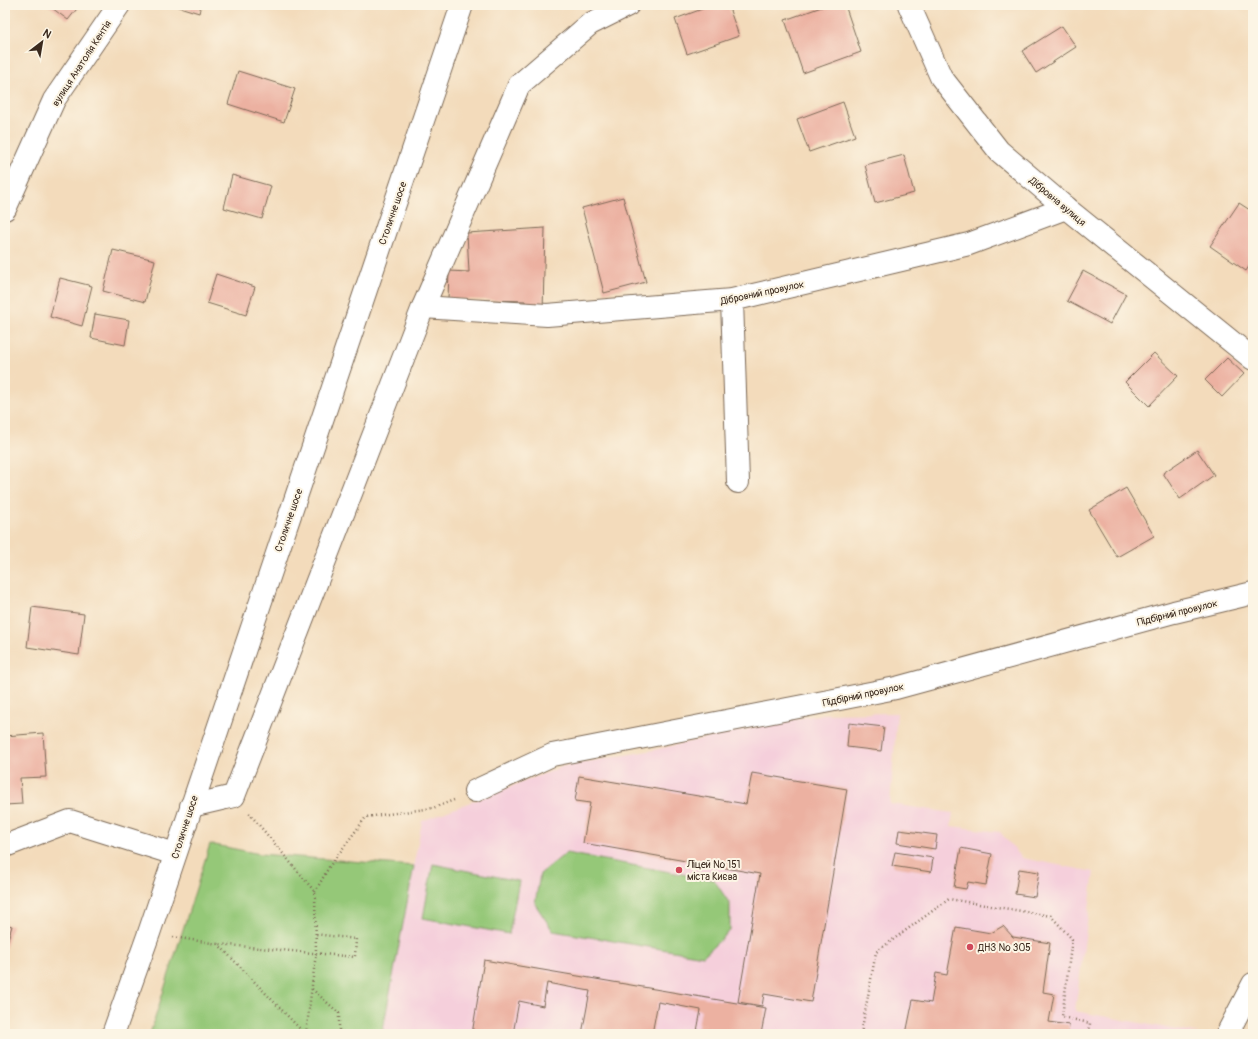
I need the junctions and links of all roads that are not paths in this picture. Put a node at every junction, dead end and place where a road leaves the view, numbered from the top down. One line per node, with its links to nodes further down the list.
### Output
1 (119, 5): 6 (street, вулиця Анатолія Кентія)
2 (462, 5): 13 (street, Столичне шосе)
3 (628, 5): 8 (street)
4 (909, 5): 5 (street, Дібровна вулиця)
5 (1066, 208): 7 (street, Дібровний провулок); 9 (street, Дібровна вулиця)
6 (5, 209)
7 (732, 300): 8 (street, Дібровний провулок); 10 (street)
8 (423, 307): 13 (street)
9 (1253, 360)
10 (738, 482)
11 (1253, 593): 12 (street, Підбірний провулок)
12 (475, 791)
13 (191, 806): 15 (street, Столичне шосе)
14 (5, 846): 15 (street)
15 (175, 854): 17 (street, Столичне шосе)
16 (1253, 984): 18 (street)
17 (113, 1034)
18 (1227, 1034)

